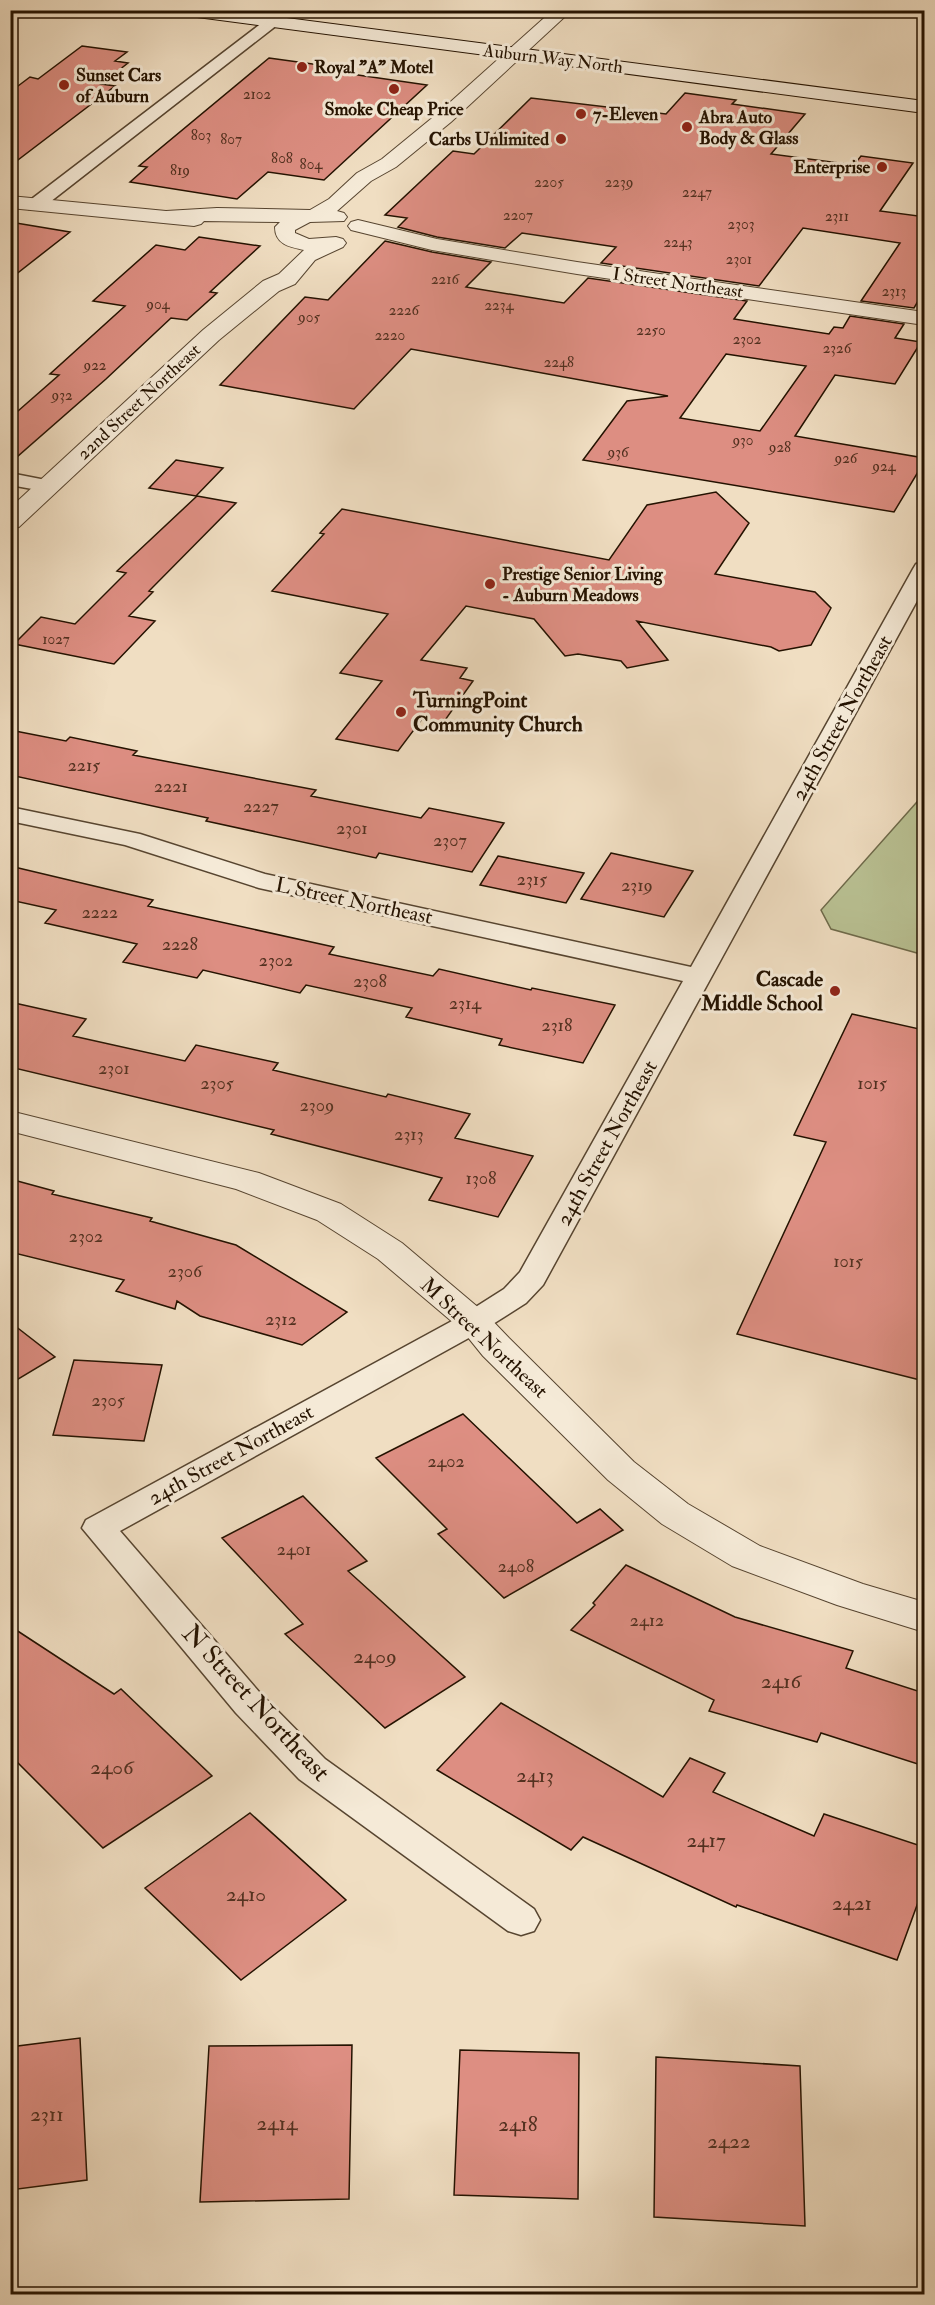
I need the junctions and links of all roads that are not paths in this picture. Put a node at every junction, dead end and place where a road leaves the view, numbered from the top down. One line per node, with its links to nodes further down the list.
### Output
1 (182, 10): 3 (street, Auburn Way North)
2 (564, 10): 4 (street)
3 (272, 22): 4 (street, Auburn Way North); 8 (street)
4 (516, 54): 5 (street, Auburn Way North); 6 (street)
5 (924, 107)
6 (389, 163): 10 (street); 11 (street)
7 (10, 202): 8 (street, I Street Northeast)
8 (35, 205): 9 (street, I Street Northeast)
9 (171, 216): 10 (street, I Street Northeast); 12 (street, I Street Northeast)
10 (310, 217): 11 (street, I Street Northeast); 12 (street)
11 (347, 234): 12 (street, I Street Northeast); 13 (street, 22nd Street Northeast); 14 (street, I Street Northeast)
12 (287, 235): 13 (street, 22nd Street Northeast)
13 (271, 286): 16 (street, 22nd Street Northeast)
14 (924, 319)
15 (10, 479): 16 (street)
16 (49, 486): 17 (street, 22nd Street Northeast)
17 (10, 522)
18 (924, 569): 20 (street, 24th Street Northeast)
19 (10, 814): 20 (street, L Street Northeast)
20 (700, 977): 22 (street, 24th Street Northeast)
21 (10, 1121): 22 (street, M Street Northeast)
22 (474, 1322): 23 (street, 24th Street Northeast); 24 (street, M Street Northeast)
23 (98, 1528): 25 (street, N Street Northeast)
24 (924, 1617)
25 (521, 1920)

